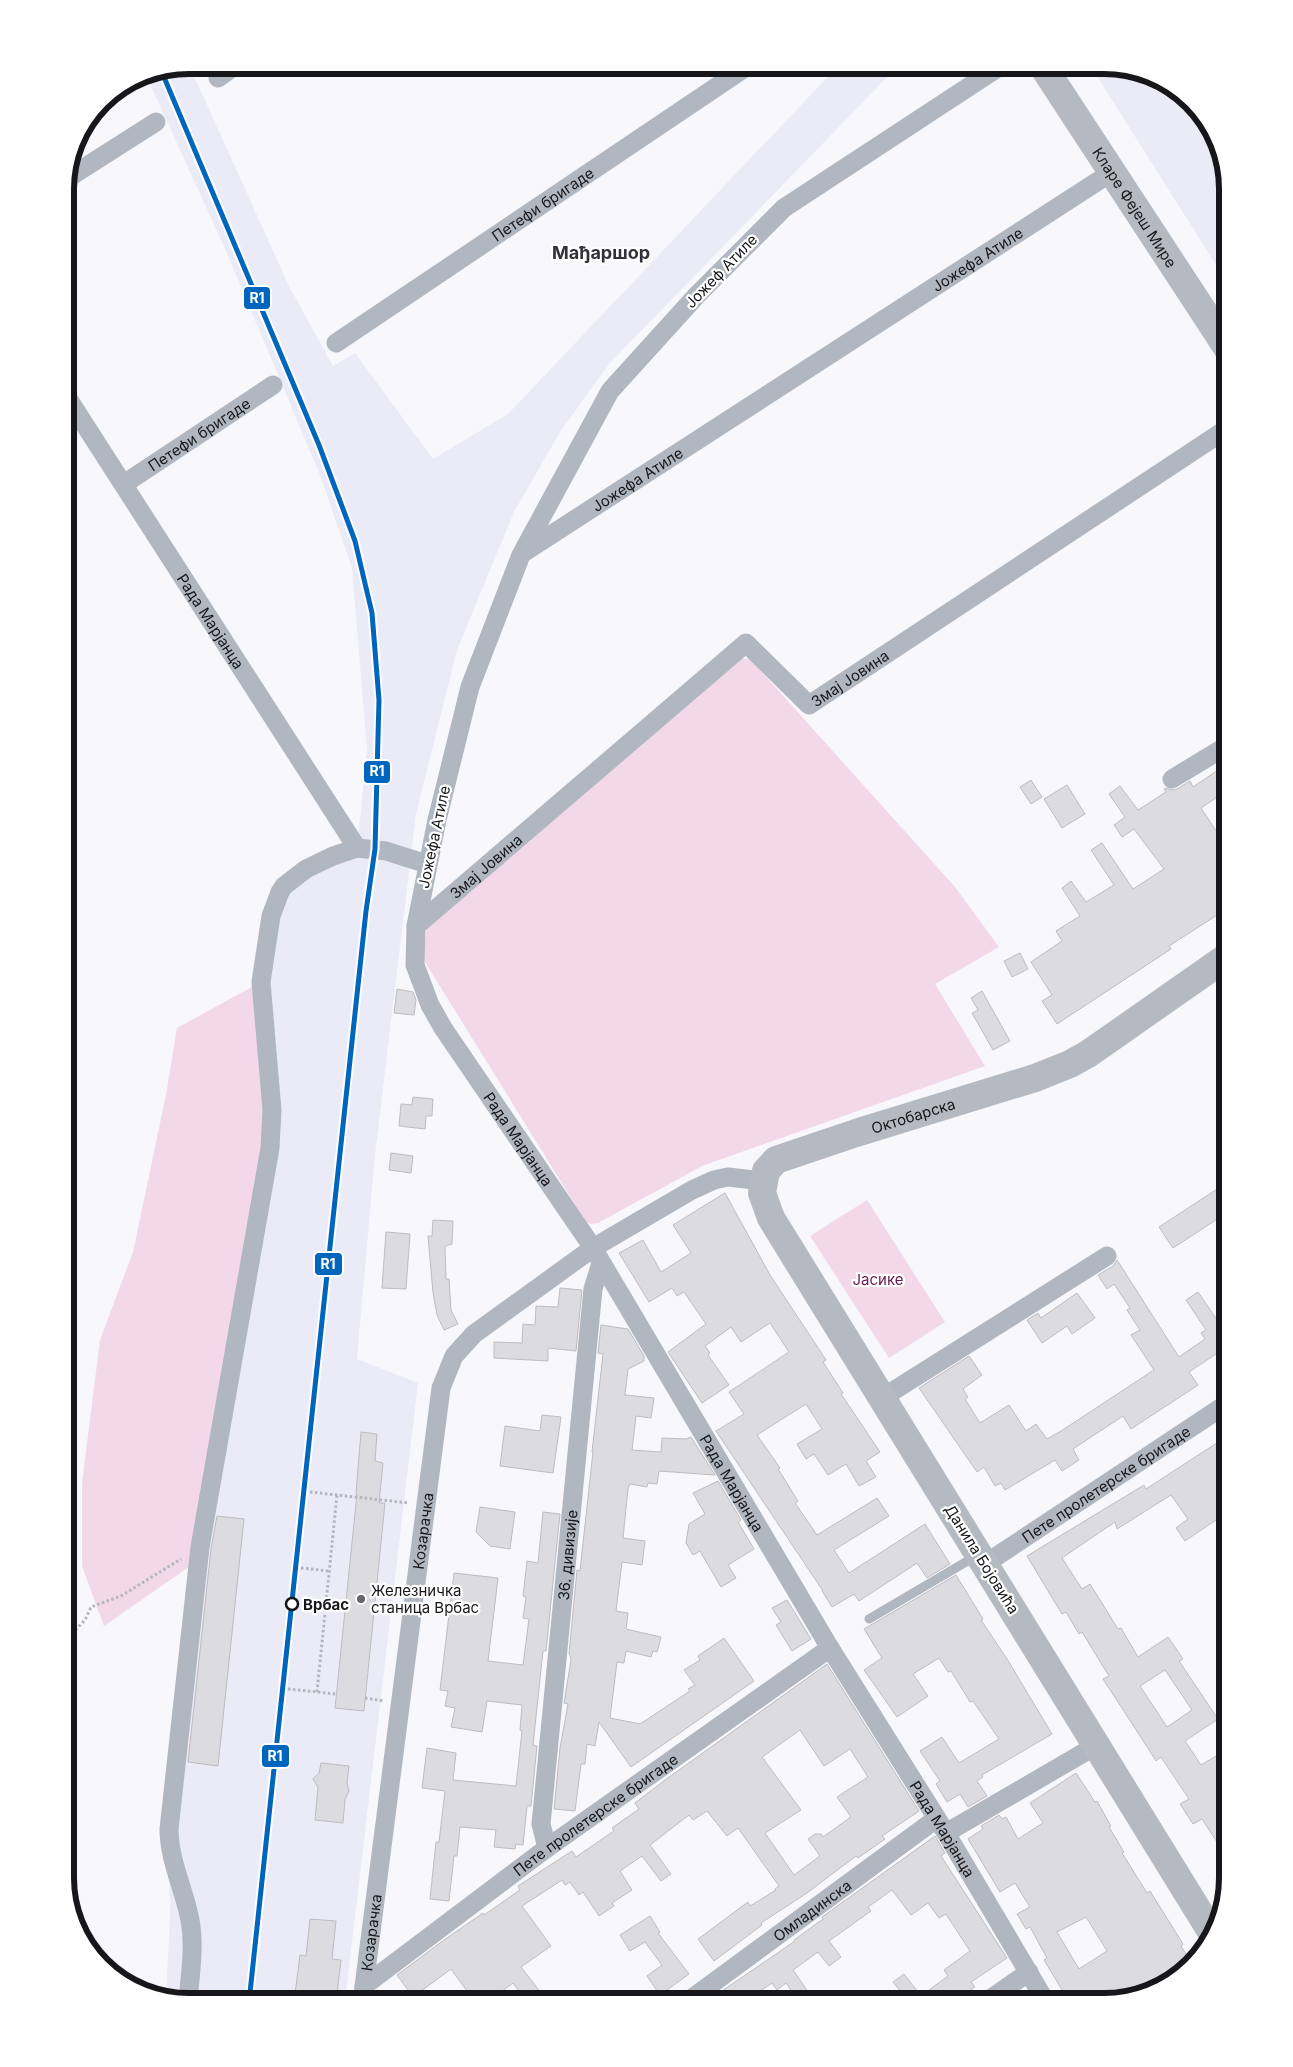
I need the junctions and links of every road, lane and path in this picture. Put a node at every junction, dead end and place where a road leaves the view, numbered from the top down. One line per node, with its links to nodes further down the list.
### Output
1 (224, 74): 5 (street)
2 (736, 74): 10 (street, Петефи бригаде)
3 (988, 74): 15 (street, Јожеф Атиле)
4 (1048, 74): 7 (main road, Кларе Фејеш Мире)
5 (218, 78)
6 (156, 122): 8 (street)
7 (1112, 172): 9 (main road, Кларе Фејеш Мире); 15 (street, Јожефа Атиле)
8 (75, 174)
9 (1219, 335)
10 (336, 343)
11 (273, 385): 14 (street, Петефи бригаде)
12 (74, 408): 14 (street, Рада Марјанца)
13 (1219, 434): 20 (street, Змај Јовина)
14 (124, 484): 18 (street, Рада Марјанца)
15 (521, 555): 19 (street, Јожефа Атиле)
16 (1219, 750): 17 (street)
17 (1172, 778)
18 (357, 848): 19 (street); 31 (street)
19 (427, 864): 20 (street, Јожефа Атиле)
20 (416, 926): 22 (street, Јожефа Атиле)
21 (1219, 962): 23 (main road, Октобарска)
22 (415, 965): 24 (street, Рада Марјанца)
23 (763, 1181): 24 (street); 26 (main road, Данила Бојовића)
24 (597, 1256): 30 (street, Козарачка); 37 (street, Рада Марјанца); 43 (street, 36. дивизије)
25 (1107, 1256): 26 (street)
26 (882, 1398): 32 (main road, Данила Бојовића)
27 (1219, 1409): 32 (street, Пете пролетерске бригаде)
28 (310, 1492): 29 (path)
29 (337, 1495): 30 (path); 34 (path)
30 (425, 1504): 47 (street, Козарачка)
31 (200, 1547): 36 (path); 46 (street)
32 (982, 1559): 35 (lane); 41 (main road, Данила Бојовића)
33 (302, 1568): 34 (path)
34 (330, 1571): 39 (path)
35 (869, 1619)
36 (74, 1632)
37 (830, 1648): 42 (street, Рада Марјанца); 43 (street, Пете пролетерске бригаде)
38 (288, 1689): 39 (path)
39 (317, 1692): 40 (path)
40 (336, 1694)
41 (1097, 1745): 42 (street, Омладинска); 44 (main road, Данила Бојовића)
42 (941, 1826): 45 (street, Рада Марјанца); 49 (street, Омладинска)
43 (547, 1848): 48 (street, Пете пролетерске бригаде)
44 (1208, 1927)
45 (1028, 1972): 50 (street); 51 (street, Рада Марјанца)
46 (189, 1993)
47 (363, 1993)
48 (364, 1993)
49 (701, 1993)
50 (999, 1993)
51 (1041, 1993)

